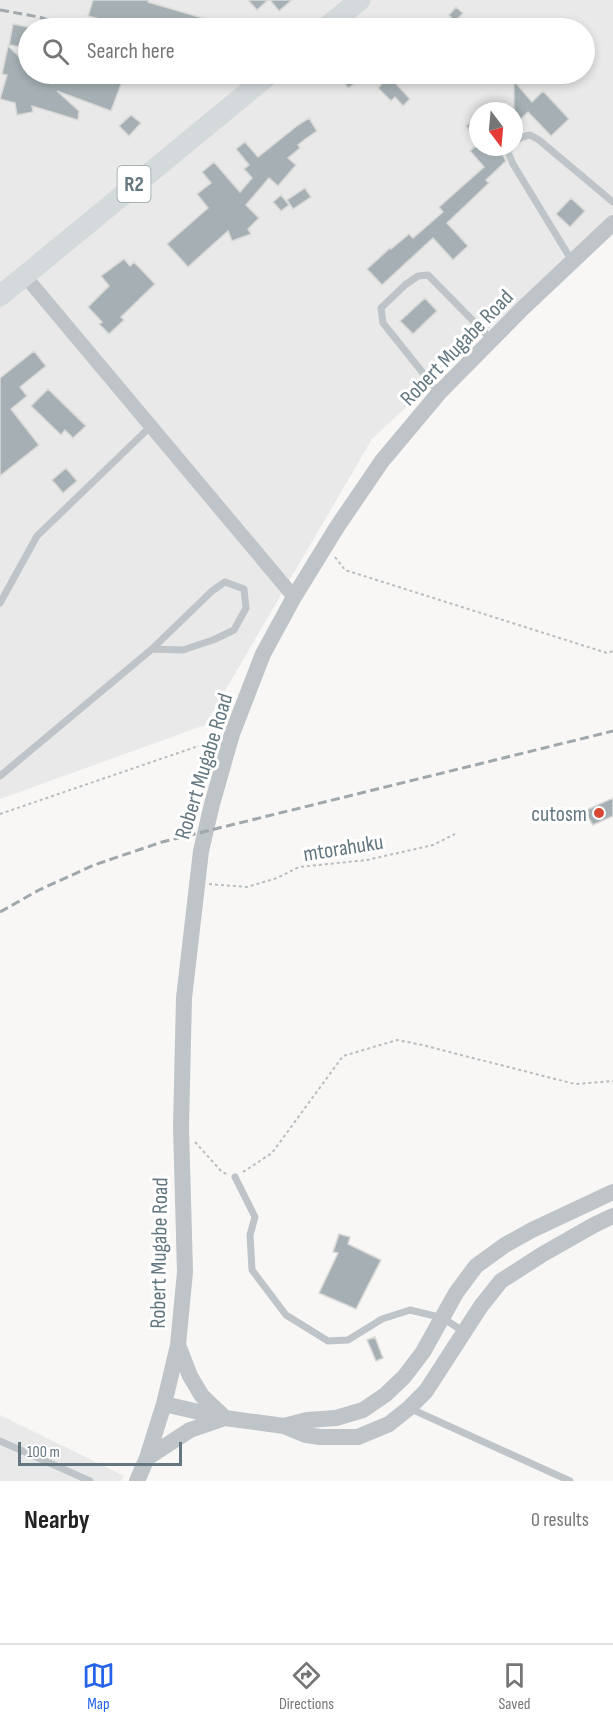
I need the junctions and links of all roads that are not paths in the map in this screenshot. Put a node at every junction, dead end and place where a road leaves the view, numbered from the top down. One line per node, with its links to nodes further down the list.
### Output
1 (360, 0): 2 (highway)
2 (338, 18)
3 (258, 84): 9 (highway, R2)
4 (523, 137): 6 (lane)
5 (510, 156): 8 (lane)
6 (613, 202)
7 (613, 223): 8 (street, Robert Mugabe Road)
8 (572, 262): 11 (street, Robert Mugabe Road)
9 (25, 276): 10 (highway, R2); 13 (street)
10 (0, 296)
11 (492, 340): 12 (street, Robert Mugabe Road); 12 (lane)
12 (440, 393): 14 (street, Robert Mugabe Road)
13 (151, 426): 14 (street); 15 (lane)
14 (294, 597): 23 (street, Robert Mugabe Road)
15 (0, 603)
16 (152, 649): 16 (lane); 17 (lane)
17 (0, 776)
18 (235, 1177): 21 (lane)
19 (613, 1192): 21 (street)
20 (613, 1216): 22 (street)
21 (443, 1318): 22 (lane); 27 (street)
22 (464, 1332): 25 (street)
23 (178, 1345): 24 (street, Robert Mugabe Road); 26 (street)
24 (164, 1404): 26 (street); 29 (street, Robert Mugabe Road)
25 (409, 1408): 27 (street); 32 (lane)
26 (225, 1418): 27 (street); 29 (street)
27 (284, 1425)
28 (0, 1441): 30 (lane)
29 (147, 1458): 31 (street, Robert Mugabe Road)
30 (90, 1481)
31 (137, 1481)
32 (570, 1481)

